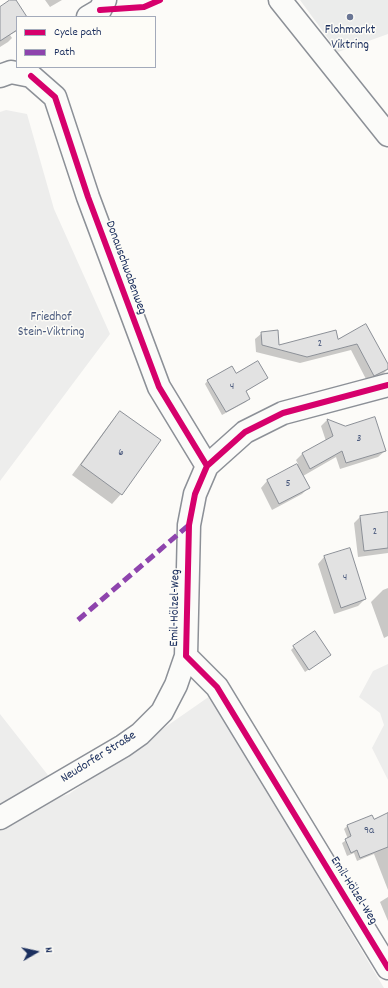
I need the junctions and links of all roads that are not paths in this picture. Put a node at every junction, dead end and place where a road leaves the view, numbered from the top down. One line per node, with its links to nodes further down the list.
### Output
1 (105, 0): 3 (street)
2 (280, 0): 6 (street)
3 (90, 16)
4 (32, 71): 5 (street); 8 (street, Donauschwabenweg)
5 (0, 76)
6 (388, 135)
7 (388, 385): 8 (street, Emil-Hölzel-Weg)
8 (207, 466): 9 (street, Emil-Hölzel-Weg)
9 (186, 656): 10 (street, Neudorfer Straße); 11 (street, Emil-Hölzel-Weg)
10 (0, 818)
11 (388, 968)

